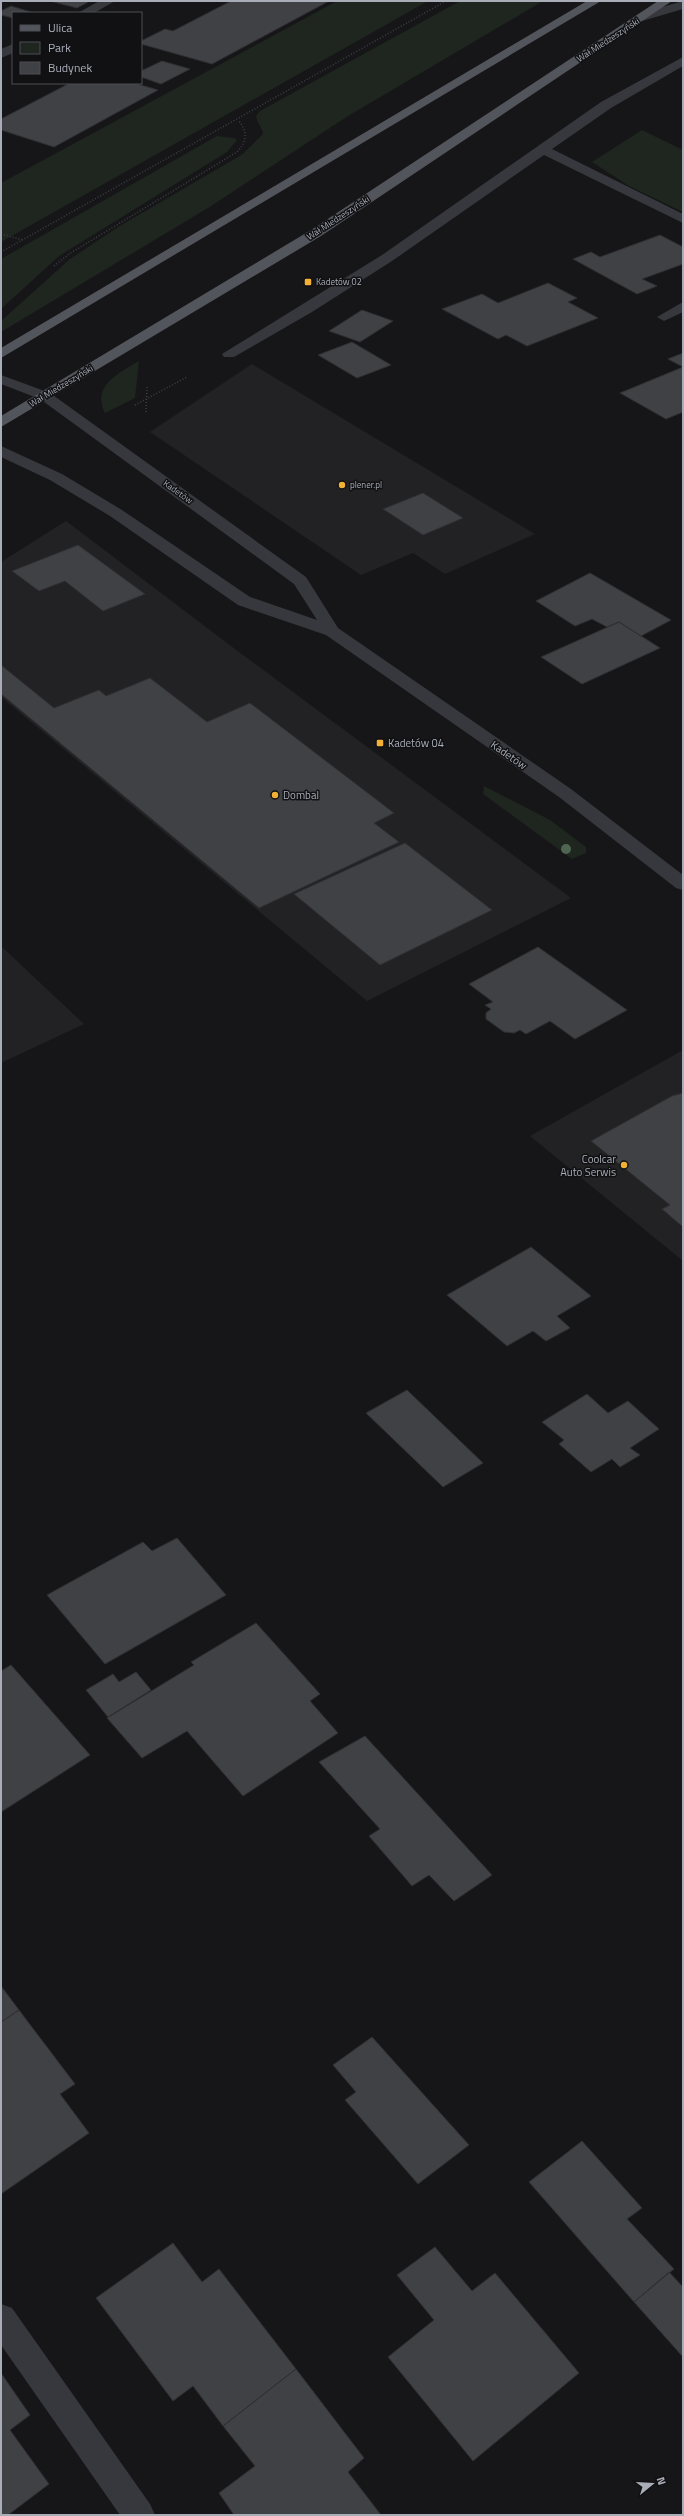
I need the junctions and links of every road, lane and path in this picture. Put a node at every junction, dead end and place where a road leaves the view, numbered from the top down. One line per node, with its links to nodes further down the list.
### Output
1 (109, 1): 6 (street)
2 (446, 1): 11 (path)
3 (595, 1): 20 (main road)
4 (666, 1): 7 (main road, Wał Miedzeszyński)
5 (683, 5): 7 (street)
6 (86, 12)
7 (642, 17): 23 (main road, Wał Miedzeszyński)
8 (12, 48): 9 (street)
9 (1, 54)
10 (678, 63): 12 (street)
11 (238, 120): 15 (path); 17 (path)
12 (543, 149): 13 (street); 21 (street)
13 (683, 218)
14 (1, 234): 15 (path)
15 (24, 240): 16 (path)
16 (1, 252)
17 (53, 267)
18 (683, 306): 19 (street)
19 (664, 317)
20 (1, 354)
21 (229, 354)
22 (1, 379): 23 (street, Kadetów)
23 (45, 396): 24 (main road, Wał Miedzeszyński); 26 (street, Kadetów)
24 (1, 422)
25 (1, 451): 26 (street, Kadetów)
26 (332, 631): 27 (street, Kadetów)
27 (683, 884)
28 (1, 2319): 29 (street)
29 (139, 2515)

